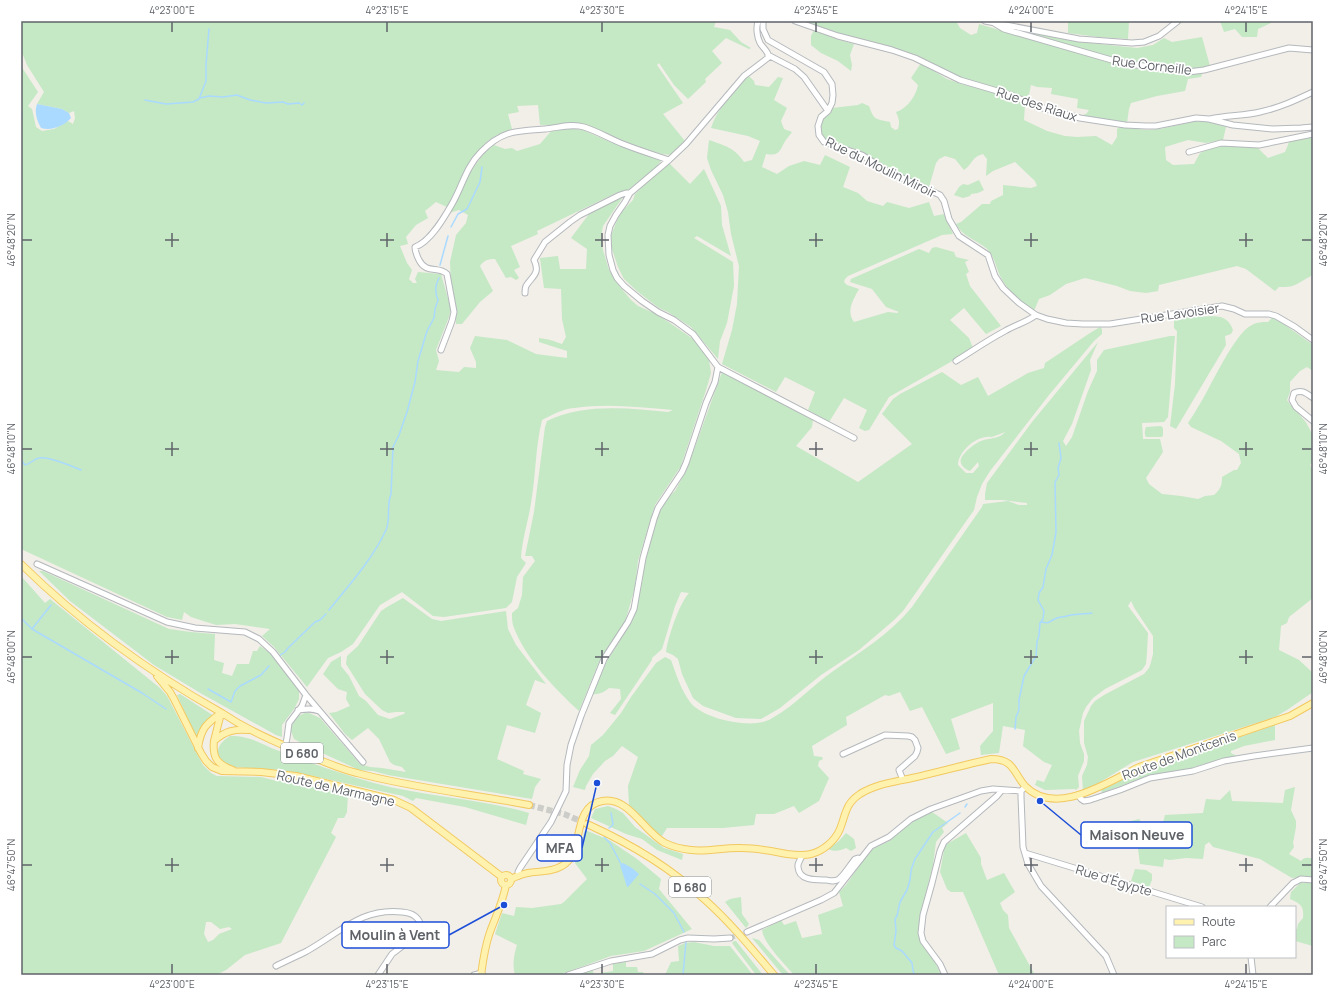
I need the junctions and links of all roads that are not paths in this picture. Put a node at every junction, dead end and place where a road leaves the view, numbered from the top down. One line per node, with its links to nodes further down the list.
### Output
1 (758, 21): 8 (street)
2 (763, 21): 10 (street, Rue du Moulin Miroir)
3 (795, 21): 11 (street, Rue des Riaux)
4 (985, 21): 6 (street)
5 (1178, 21): 6 (street)
6 (994, 23): 7 (street, Rue Corneille)
7 (1313, 50)
8 (768, 55): 10 (street); 15 (street)
9 (1313, 92): 11 (street)
10 (828, 111): 18 (street, Rue du Moulin Miroir)
11 (1210, 119): 12 (street, Rue des Riaux)
12 (1313, 127)
13 (1313, 134): 14 (street)
14 (1189, 152)
15 (669, 160): 16 (street); 21 (street)
16 (630, 193): 17 (street); 23 (street)
17 (525, 293)
18 (1036, 315): 19 (street, Rue du Moulin Miroir); 22 (street)
19 (1110, 324): 20 (street, Rue Lavoisier)
20 (1313, 340)
21 (441, 350)
22 (956, 361)
23 (718, 367): 26 (street); 52 (street)
24 (1313, 398): 25 (street)
25 (1313, 421)
26 (854, 438)
27 (21, 564): 29 (main road, D 680)
28 (37, 564): 30 (street)
29 (152, 671): 34 (main road, D 680); 38 (main road, Route de Marmagne)
30 (306, 695): 32 (street); 33 (street)
31 (1313, 703): 46 (main road, Route de Montcenis)
32 (298, 710): 33 (street); 37 (street)
33 (321, 712): 41 (street)
34 (222, 713): 35 (main road, D 680); 36 (main road, Route de Marmagne); 38 (main road)
35 (249, 730): 36 (main road); 37 (main road, D 680)
36 (214, 741): 42 (main road, Route de Marmagne)
37 (285, 747): 47 (main road, D 680)
38 (198, 748): 42 (main road, Route de Marmagne)
39 (1313, 748): 46 (street)
40 (843, 754): 43 (street)
41 (363, 762)
42 (241, 772): 53 (main road, Route de Marmagne)
43 (903, 780): 44 (main road); 50 (main road)
44 (1024, 786): 45 (street); 46 (main road, Route de Montcenis); 49 (street)
45 (1002, 790): 51 (street); 68 (street)
46 (1078, 795)
47 (529, 805)
48 (587, 824): 67 (main road, D 680)
49 (1025, 853): 57 (street, Rue d'Égypte); 69 (street)
50 (802, 856): 51 (street); 52 (main road)
51 (861, 859): 59 (street)
52 (519, 876): 54 (main road)
53 (502, 877): 54 (main road); 56 (main road)
54 (511, 879): 56 (main road)
55 (1313, 880): 58 (street)
56 (506, 885): 63 (main road)
57 (1199, 906)
58 (1271, 906)
59 (747, 932)
60 (730, 938): 66 (street)
61 (1251, 958): 70 (street)
62 (276, 966): 64 (street)
63 (481, 974): 65 (street)
64 (378, 975)
65 (474, 975)
66 (568, 975)
67 (774, 975)
68 (945, 975)
69 (1114, 975)
70 (1253, 975)

